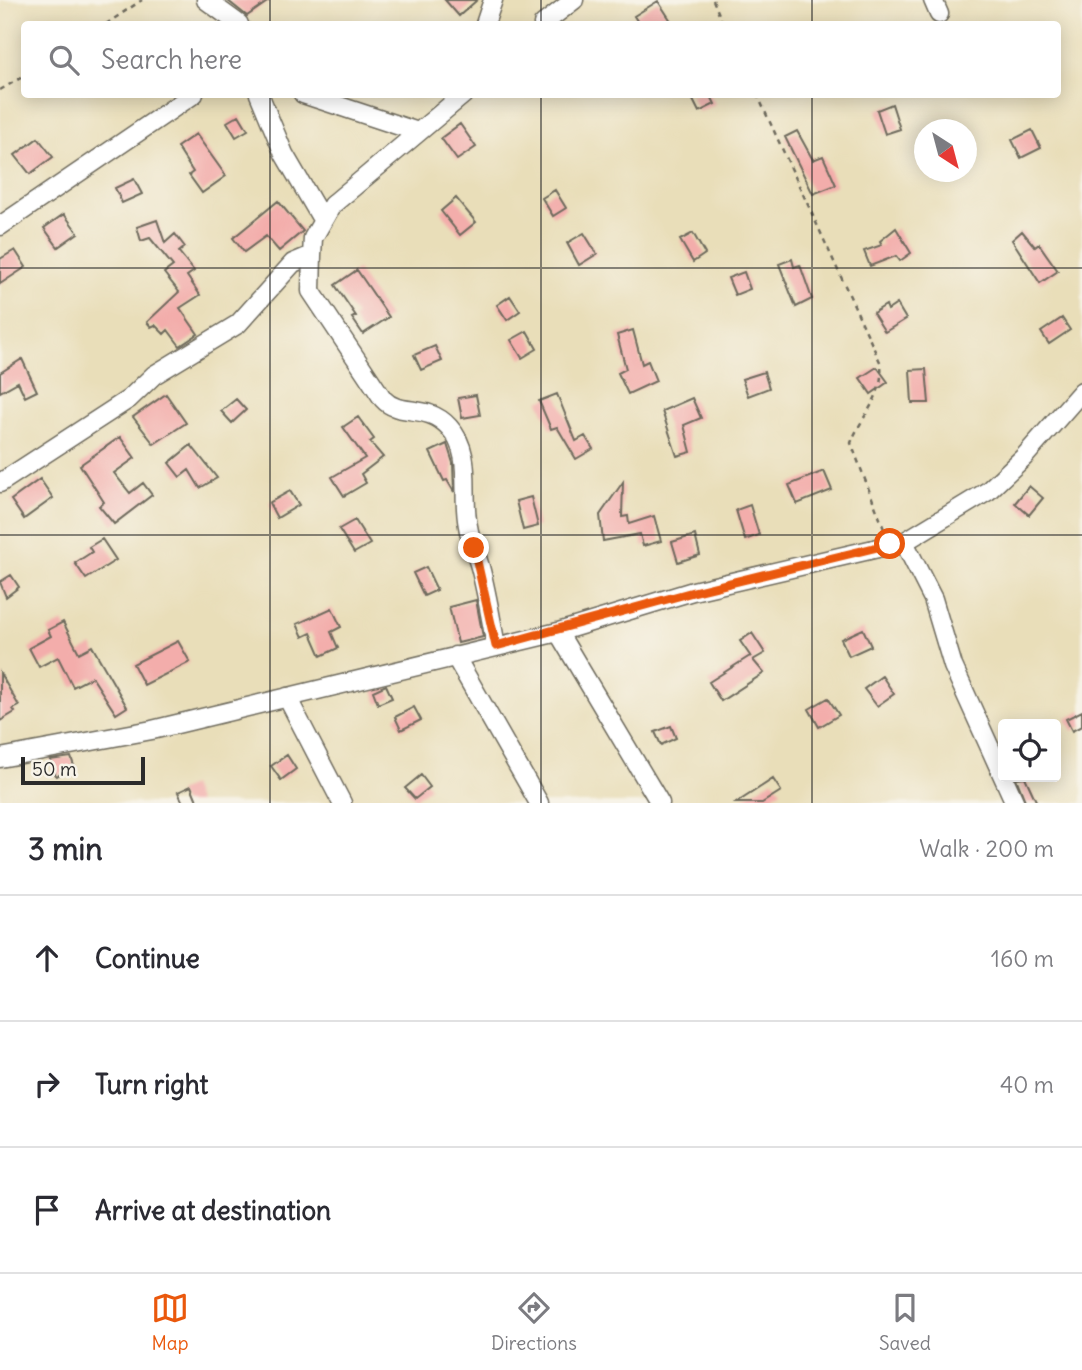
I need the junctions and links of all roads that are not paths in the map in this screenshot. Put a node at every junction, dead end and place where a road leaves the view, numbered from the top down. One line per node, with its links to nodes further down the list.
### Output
1 (206, 0): 4 (street); 5 (street)
2 (493, 0): 6 (street)
3 (574, 0): 7 (street)
4 (220, 21)
5 (235, 21)
6 (486, 21)
7 (547, 21)
8 (188, 98): 14 (street)
9 (261, 98): 13 (street)
10 (315, 98): 12 (street)
11 (459, 98): 12 (street)
12 (418, 132): 13 (street)
13 (323, 221): 15 (street)
14 (0, 226)
15 (312, 255): 17 (street); 20 (street)
16 (1082, 391): 18 (street)
17 (0, 483)
18 (897, 543): 19 (street); 27 (street)
19 (558, 632): 20 (street); 26 (street)
20 (496, 646): 21 (street)
21 (455, 656): 22 (street); 25 (street)
22 (287, 697): 23 (street); 24 (street)
23 (0, 758)
24 (342, 803)
25 (539, 803)
26 (660, 803)
27 (1015, 803)

